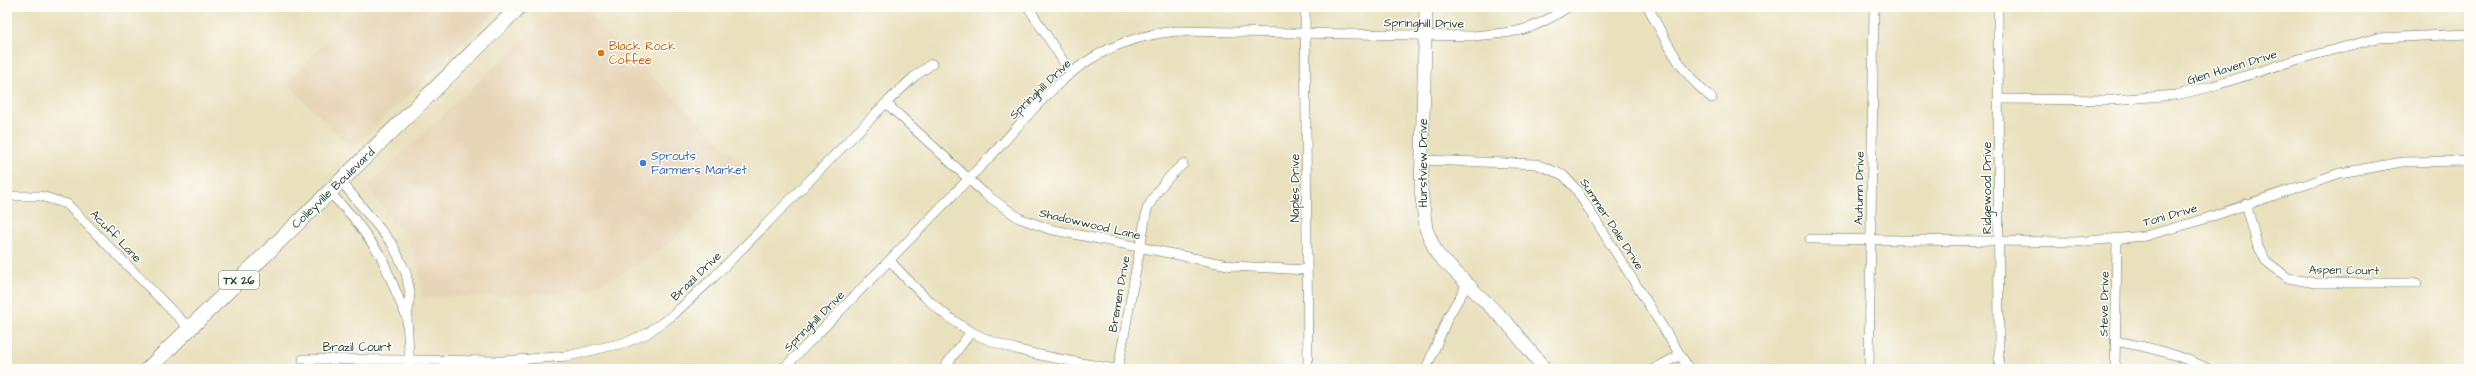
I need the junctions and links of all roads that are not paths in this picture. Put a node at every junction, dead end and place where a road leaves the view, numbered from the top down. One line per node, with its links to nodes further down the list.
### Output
1 (518, 7): 21 (main road, Colleyville Boulevard / TX 26)
2 (1028, 7): 13 (street)
3 (1306, 7): 9 (street, Naples Drive)
4 (1426, 7): 11 (street, Hurstview Drive)
5 (1568, 7): 11 (street, Springhill Drive)
6 (1648, 7): 14 (street)
7 (1874, 7): 26 (street, Autumn Drive)
8 (1998, 7): 15 (street, Ridgewood Drive)
9 (1306, 33): 11 (street, Springhill Drive); 13 (street, Springhill Drive); 31 (street, Naples Drive)
10 (2469, 34): 15 (street, Glen Haven Drive)
11 (1426, 35): 17 (street, Hurstview Drive)
12 (932, 64): 16 (street, Brazil Drive)
13 (1071, 73): 20 (street, Springhill Drive)
14 (1712, 98)
15 (1998, 99): 28 (street, Ridgewood Drive)
16 (886, 103): 20 (street, Shadowwood Lane); 40 (street, Brazil Drive)
17 (1422, 160): 33 (street, Hurstview Drive); 38 (street, Summer Dale Drive)
18 (2469, 161): 24 (street, Toni Drive)
19 (1183, 164): 29 (street, Bremen Drive)
20 (968, 179): 29 (street, Shadowwood Lane); 30 (street, Springhill Drive)
21 (340, 181): 22 (main road, Colleyville Boulevard / TX 26); 34 (street)
22 (329, 192): 34 (street); 35 (main road, Colleyville Boulevard / TX 26)
23 (7, 196): 35 (street, Acuff Lane)
24 (2246, 203): 27 (street, Toni Drive); 32 (street, Aspen Court)
25 (1810, 238): 26 (street, Toni Drive)
26 (1870, 239): 28 (street, Toni Drive); 51 (street, Autumn Drive)
27 (2117, 239): 28 (street, Toni Drive); 37 (street, Steve Drive)
28 (1999, 240): 52 (street, Ridgewood Drive)
29 (1139, 248): 31 (street, Shadowwood Lane); 45 (street, Bremen Drive)
30 (890, 261): 36 (street); 42 (street, Springhill Drive)
31 (1307, 270): 46 (street, Naples Drive)
32 (2417, 283)
33 (1468, 284): 47 (street); 48 (street, Hurstview Drive)
34 (407, 319): 40 (street)
35 (190, 329): 41 (main road, Colleyville Boulevard / TX 26)
36 (971, 332): 43 (street); 44 (street)
37 (2115, 341): 53 (street, Steve Drive); 54 (street)
38 (1680, 355): 49 (street); 50 (street, Summer Dale Drive)
39 (303, 359): 40 (street, Brazil Court)
40 (410, 364)
41 (148, 369)
42 (783, 369)
43 (943, 369)
44 (1114, 369)
45 (1118, 369)
46 (1308, 369)
47 (1426, 369)
48 (1545, 369)
49 (1654, 369)
50 (1689, 369)
51 (1869, 369)
52 (1999, 369)
53 (2115, 369)
54 (2208, 369)

